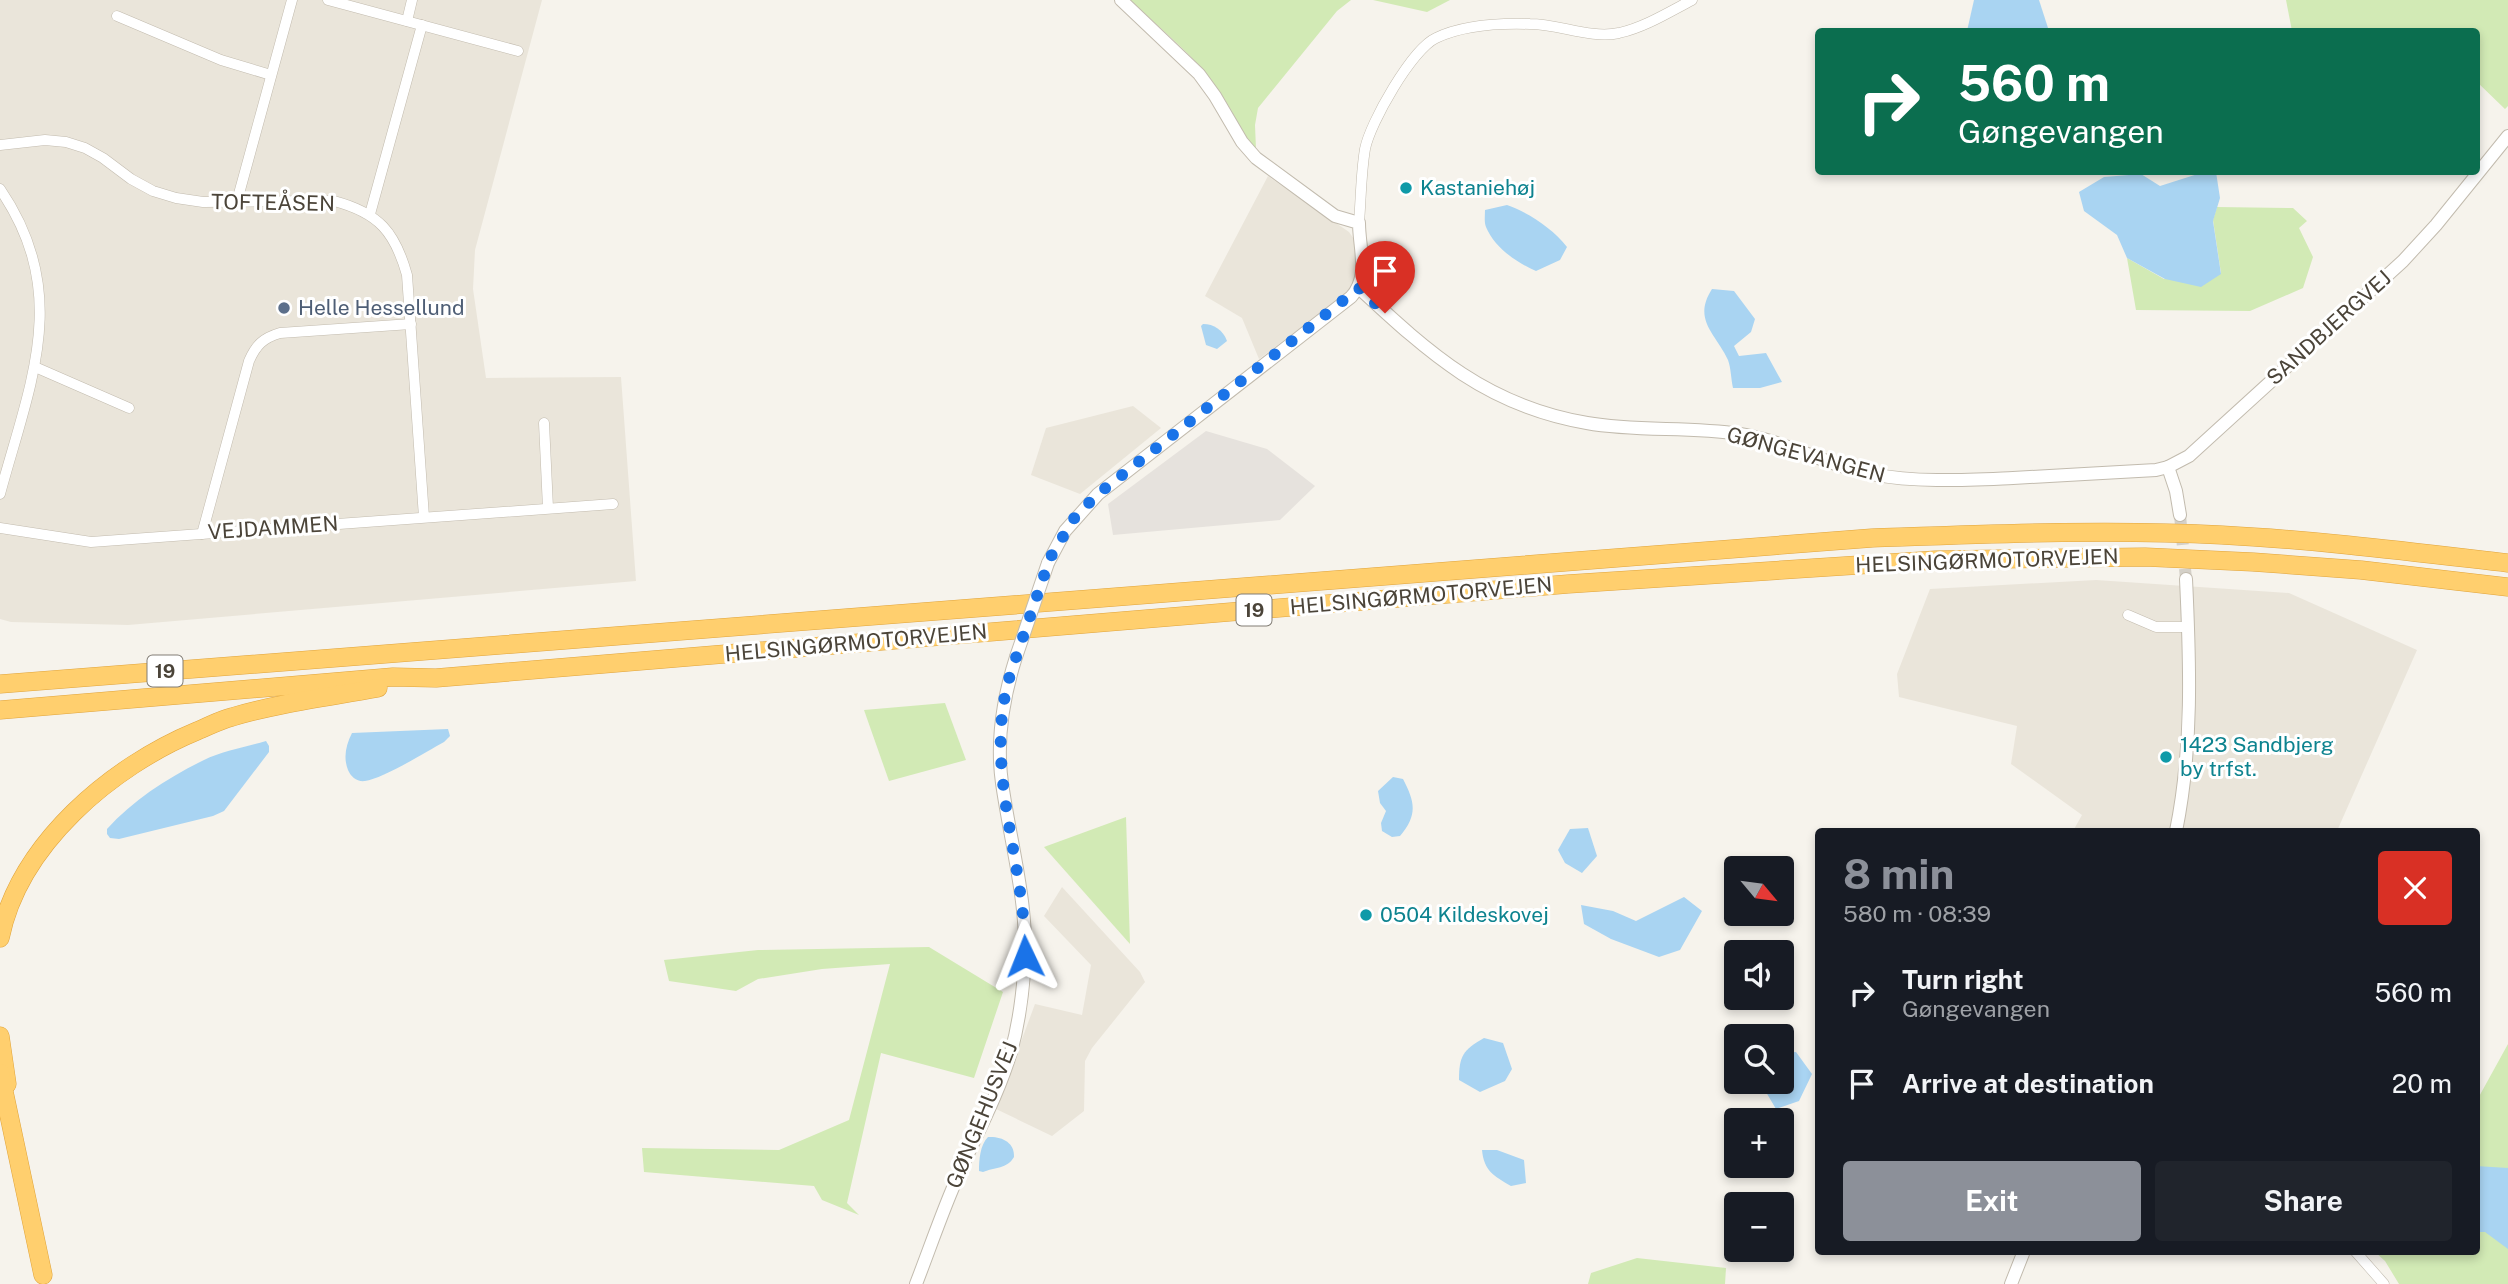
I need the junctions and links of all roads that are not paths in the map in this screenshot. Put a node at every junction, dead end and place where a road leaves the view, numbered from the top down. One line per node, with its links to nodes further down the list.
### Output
1 (292, 0): 10 (street)
2 (328, 0): 7 (street)
3 (412, 0): 7 (street)
4 (1121, 0): 18 (street)
5 (1692, 0): 18 (street)
6 (117, 16): 10 (street)
7 (407, 21): 8 (street)
8 (422, 25): 9 (street); 17 (street)
9 (518, 51)
10 (271, 75): 16 (street)
11 (2508, 136): 13 (street, SANDBJERGVEJ)
12 (0, 145): 16 (street, TOFTEÅSEN)
13 (2480, 171)
14 (2476, 175): 24 (street, SANDBJERGVEJ)
15 (0, 189): 21 (street)
16 (237, 201): 17 (street, TOFTEÅSEN)
17 (370, 214): 20 (street, TOFTEÅSEN)
18 (1359, 223): 19 (street)
19 (1359, 288): 24 (street, GØNGEVANGEN); 51 (street, GØNGEHUSVEJ, bridge)
20 (411, 324): 29 (street, TOFTEÅSEN); 31 (street)
21 (35, 367): 22 (street); 25 (street)
22 (129, 408)
23 (544, 423): 27 (street)
24 (2168, 467): 28 (street)
25 (0, 494)
26 (613, 503): 27 (street, VEJDAMMEN)
27 (548, 508): 29 (street, VEJDAMMEN)
28 (2180, 515)
29 (424, 517): 31 (street, VEJDAMMEN)
30 (0, 528): 31 (street, VEJDAMMEN)
31 (202, 534)
32 (2508, 556): 33 (highway)
33 (2452, 557): 34 (highway, HELSINGØRMOTORVEJEN / 19); 40 (highway, HELSINGØRMOTORVEJEN / 19)
34 (2508, 563)
35 (2186, 579): 38 (street)
36 (2508, 587): 39 (highway, HELSINGØRMOTORVEJEN / 19)
37 (2129, 615): 38 (street)
38 (2188, 626): 42 (street)
39 (436, 678): 41 (highway, HELSINGØRMOTORVEJEN / 19); 43 (highway)
40 (0, 684)
41 (0, 710)
42 (2177, 828)
43 (0, 938)
44 (0, 1035): 47 (highway)
45 (0, 1073): 47 (highway)
46 (0, 1114): 50 (highway)
47 (16, 1145): 50 (highway)
48 (2022, 1255): 52 (street)
49 (2359, 1255): 53 (street)
50 (45, 1279)
51 (916, 1284)
52 (2011, 1284)
53 (2384, 1284)

